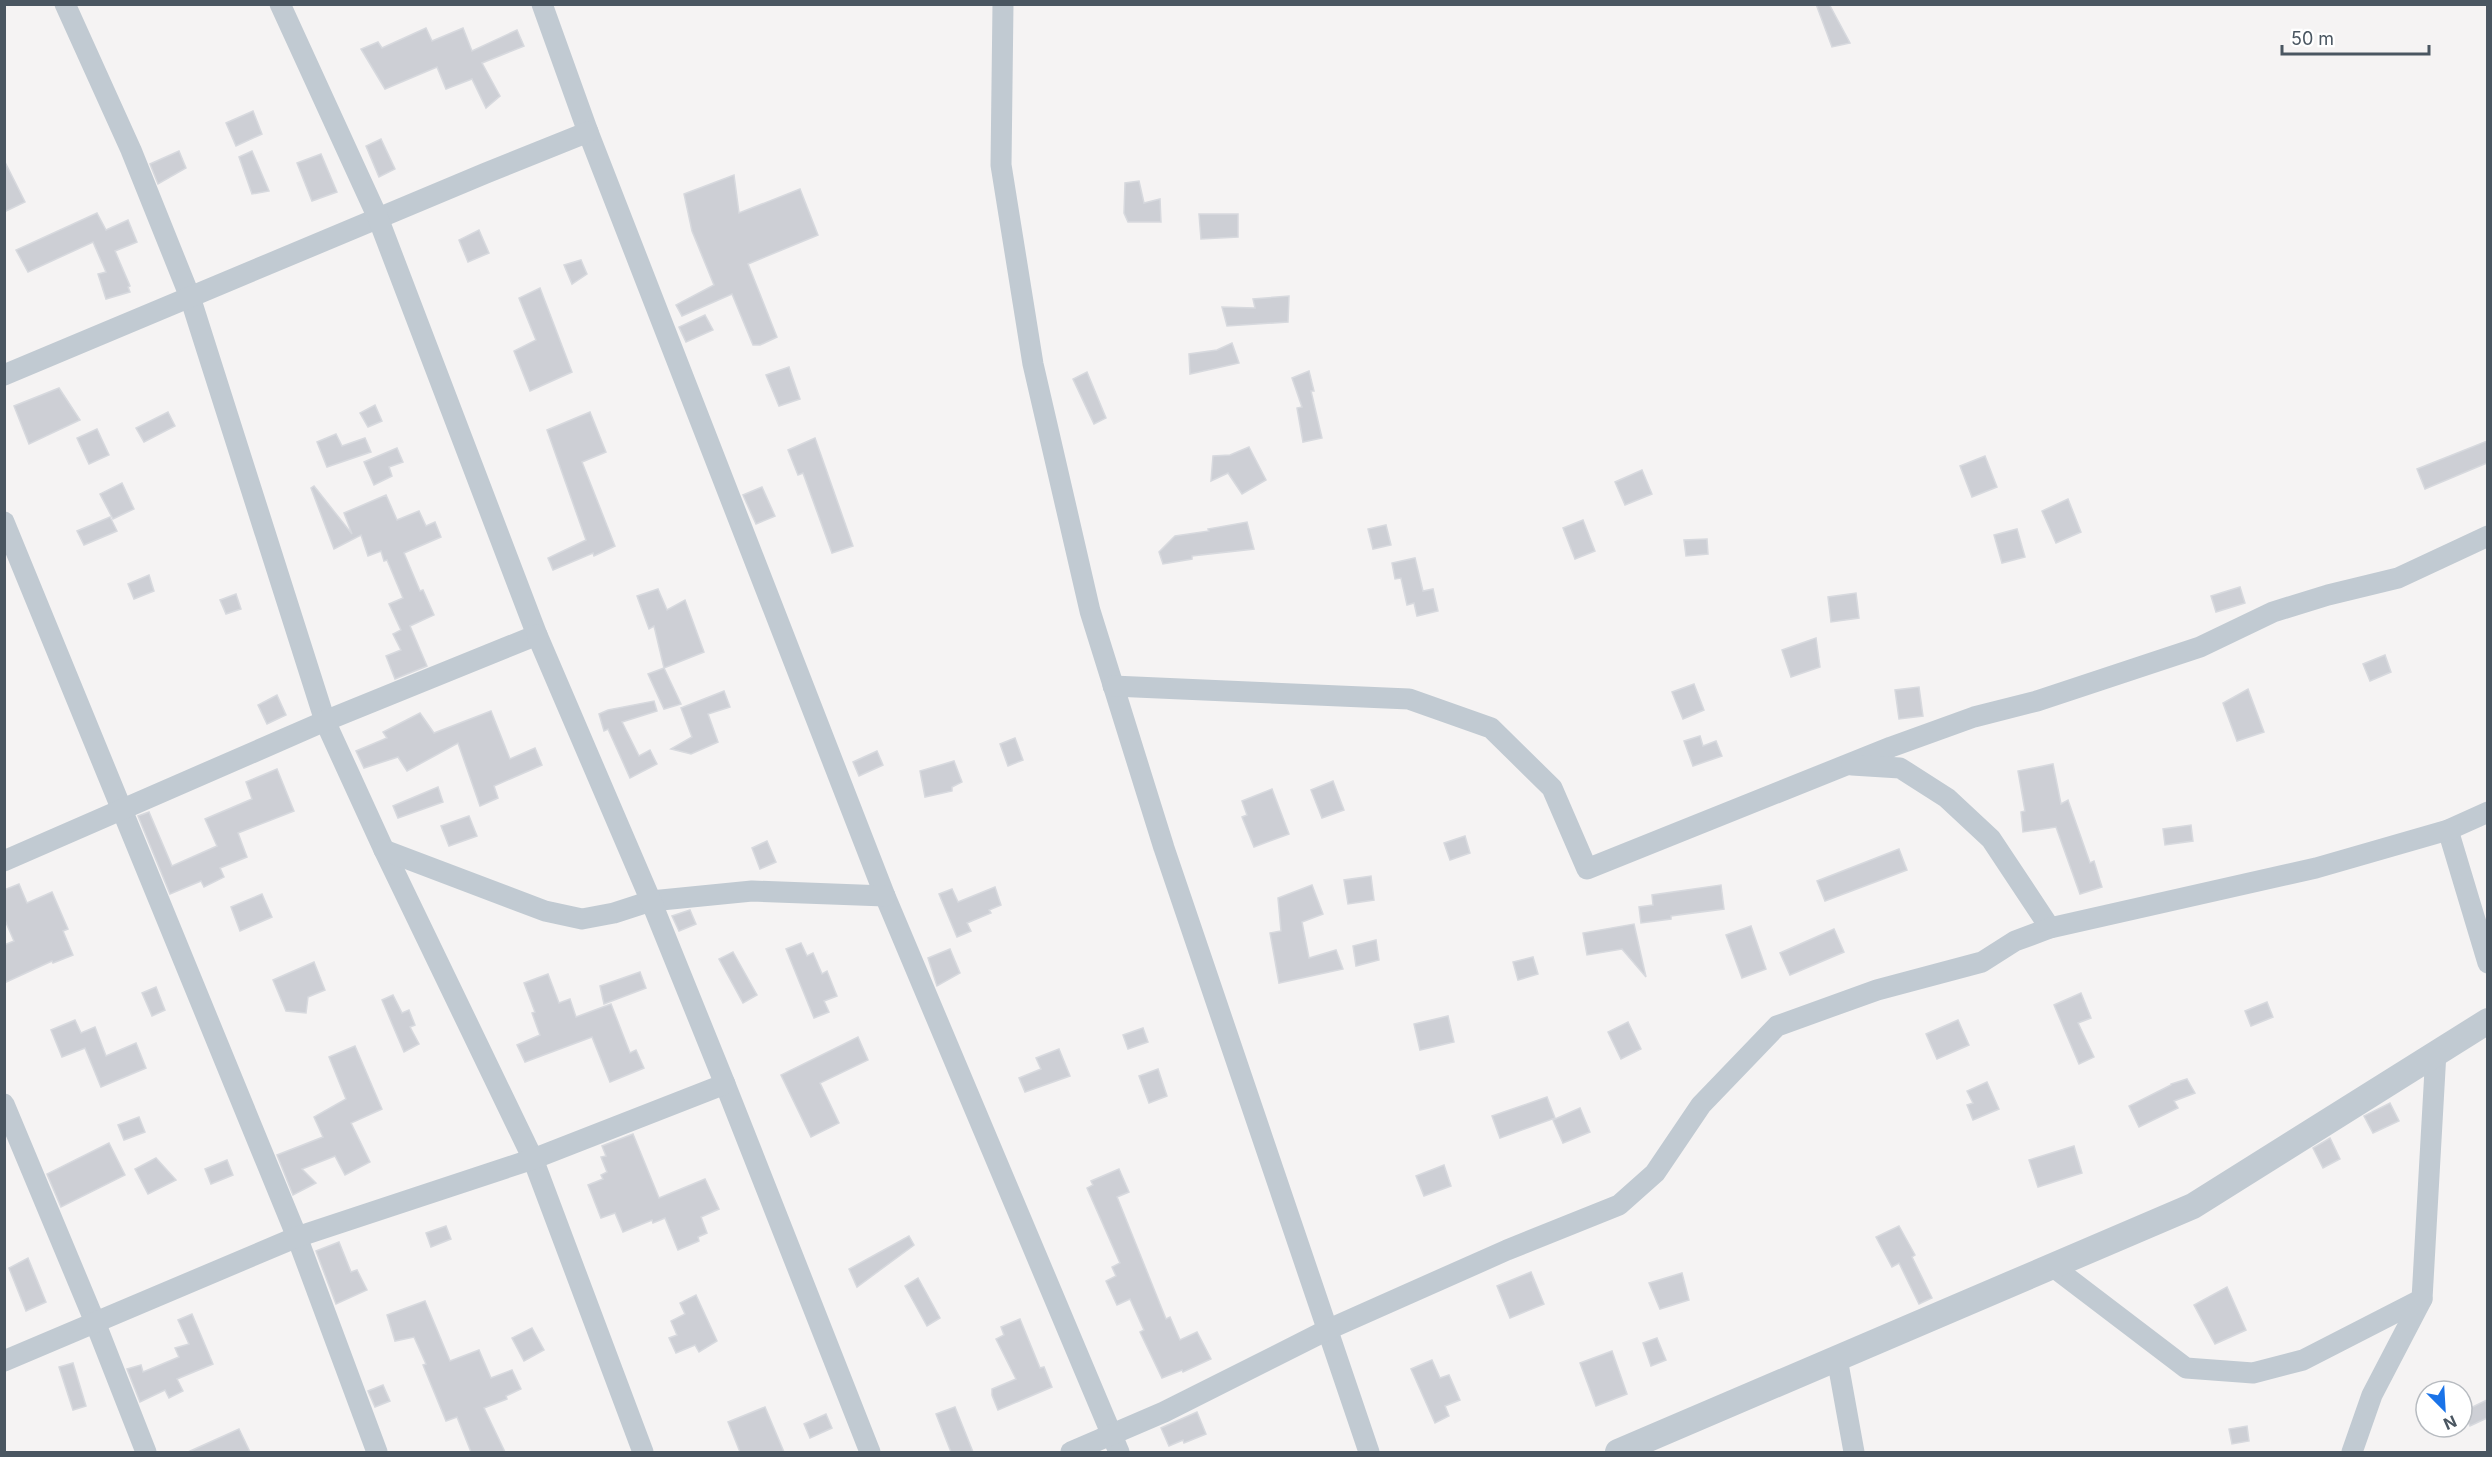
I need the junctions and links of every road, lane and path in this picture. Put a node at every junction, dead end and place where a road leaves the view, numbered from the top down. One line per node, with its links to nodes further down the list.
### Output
1 (65, 4): 7 (street)
2 (280, 4): 6 (street)
3 (542, 4): 5 (street)
4 (1003, 4): 12 (street)
5 (588, 132): 6 (street); 20 (street)
6 (378, 218): 7 (street); 11 (street)
7 (190, 297): 8 (street); 13 (street)
8 (4, 375)
9 (4, 522): 15 (street)
10 (2487, 536): 14 (street)
11 (537, 635): 13 (street); 21 (street)
12 (1113, 686): 14 (street); 33 (street)
13 (325, 721): 15 (street); 18 (street)
14 (1765, 798): 22 (street)
15 (122, 810): 19 (street); 29 (street)
16 (2487, 812): 17 (street)
17 (2448, 830): 22 (street); 23 (street)
18 (384, 850): 21 (street); 28 (street)
19 (4, 861)
20 (885, 896): 21 (street); 36 (street)
21 (651, 901): 26 (street)
22 (2050, 928): 33 (street)
23 (2487, 963)
24 (2487, 1021): 25 (street)
25 (2436, 1052): 30 (street); 31 (street)
26 (725, 1084): 28 (street); 40 (street)
27 (4, 1104): 32 (street)
28 (533, 1159): 29 (street); 39 (street)
29 (297, 1237): 32 (street); 38 (street)
30 (2052, 1266): 31 (street); 34 (street)
31 (2422, 1299): 45 (street)
32 (95, 1322): 35 (street); 37 (street)
33 (1327, 1330): 36 (street); 42 (street)
34 (1837, 1358): 43 (street); 44 (street)
35 (4, 1361)
36 (1115, 1444): 41 (street)
37 (146, 1452)
38 (377, 1452)
39 (644, 1452)
40 (870, 1452)
41 (1071, 1452)
42 (1369, 1452)
43 (1618, 1452)
44 (1854, 1452)
45 (2352, 1452)

